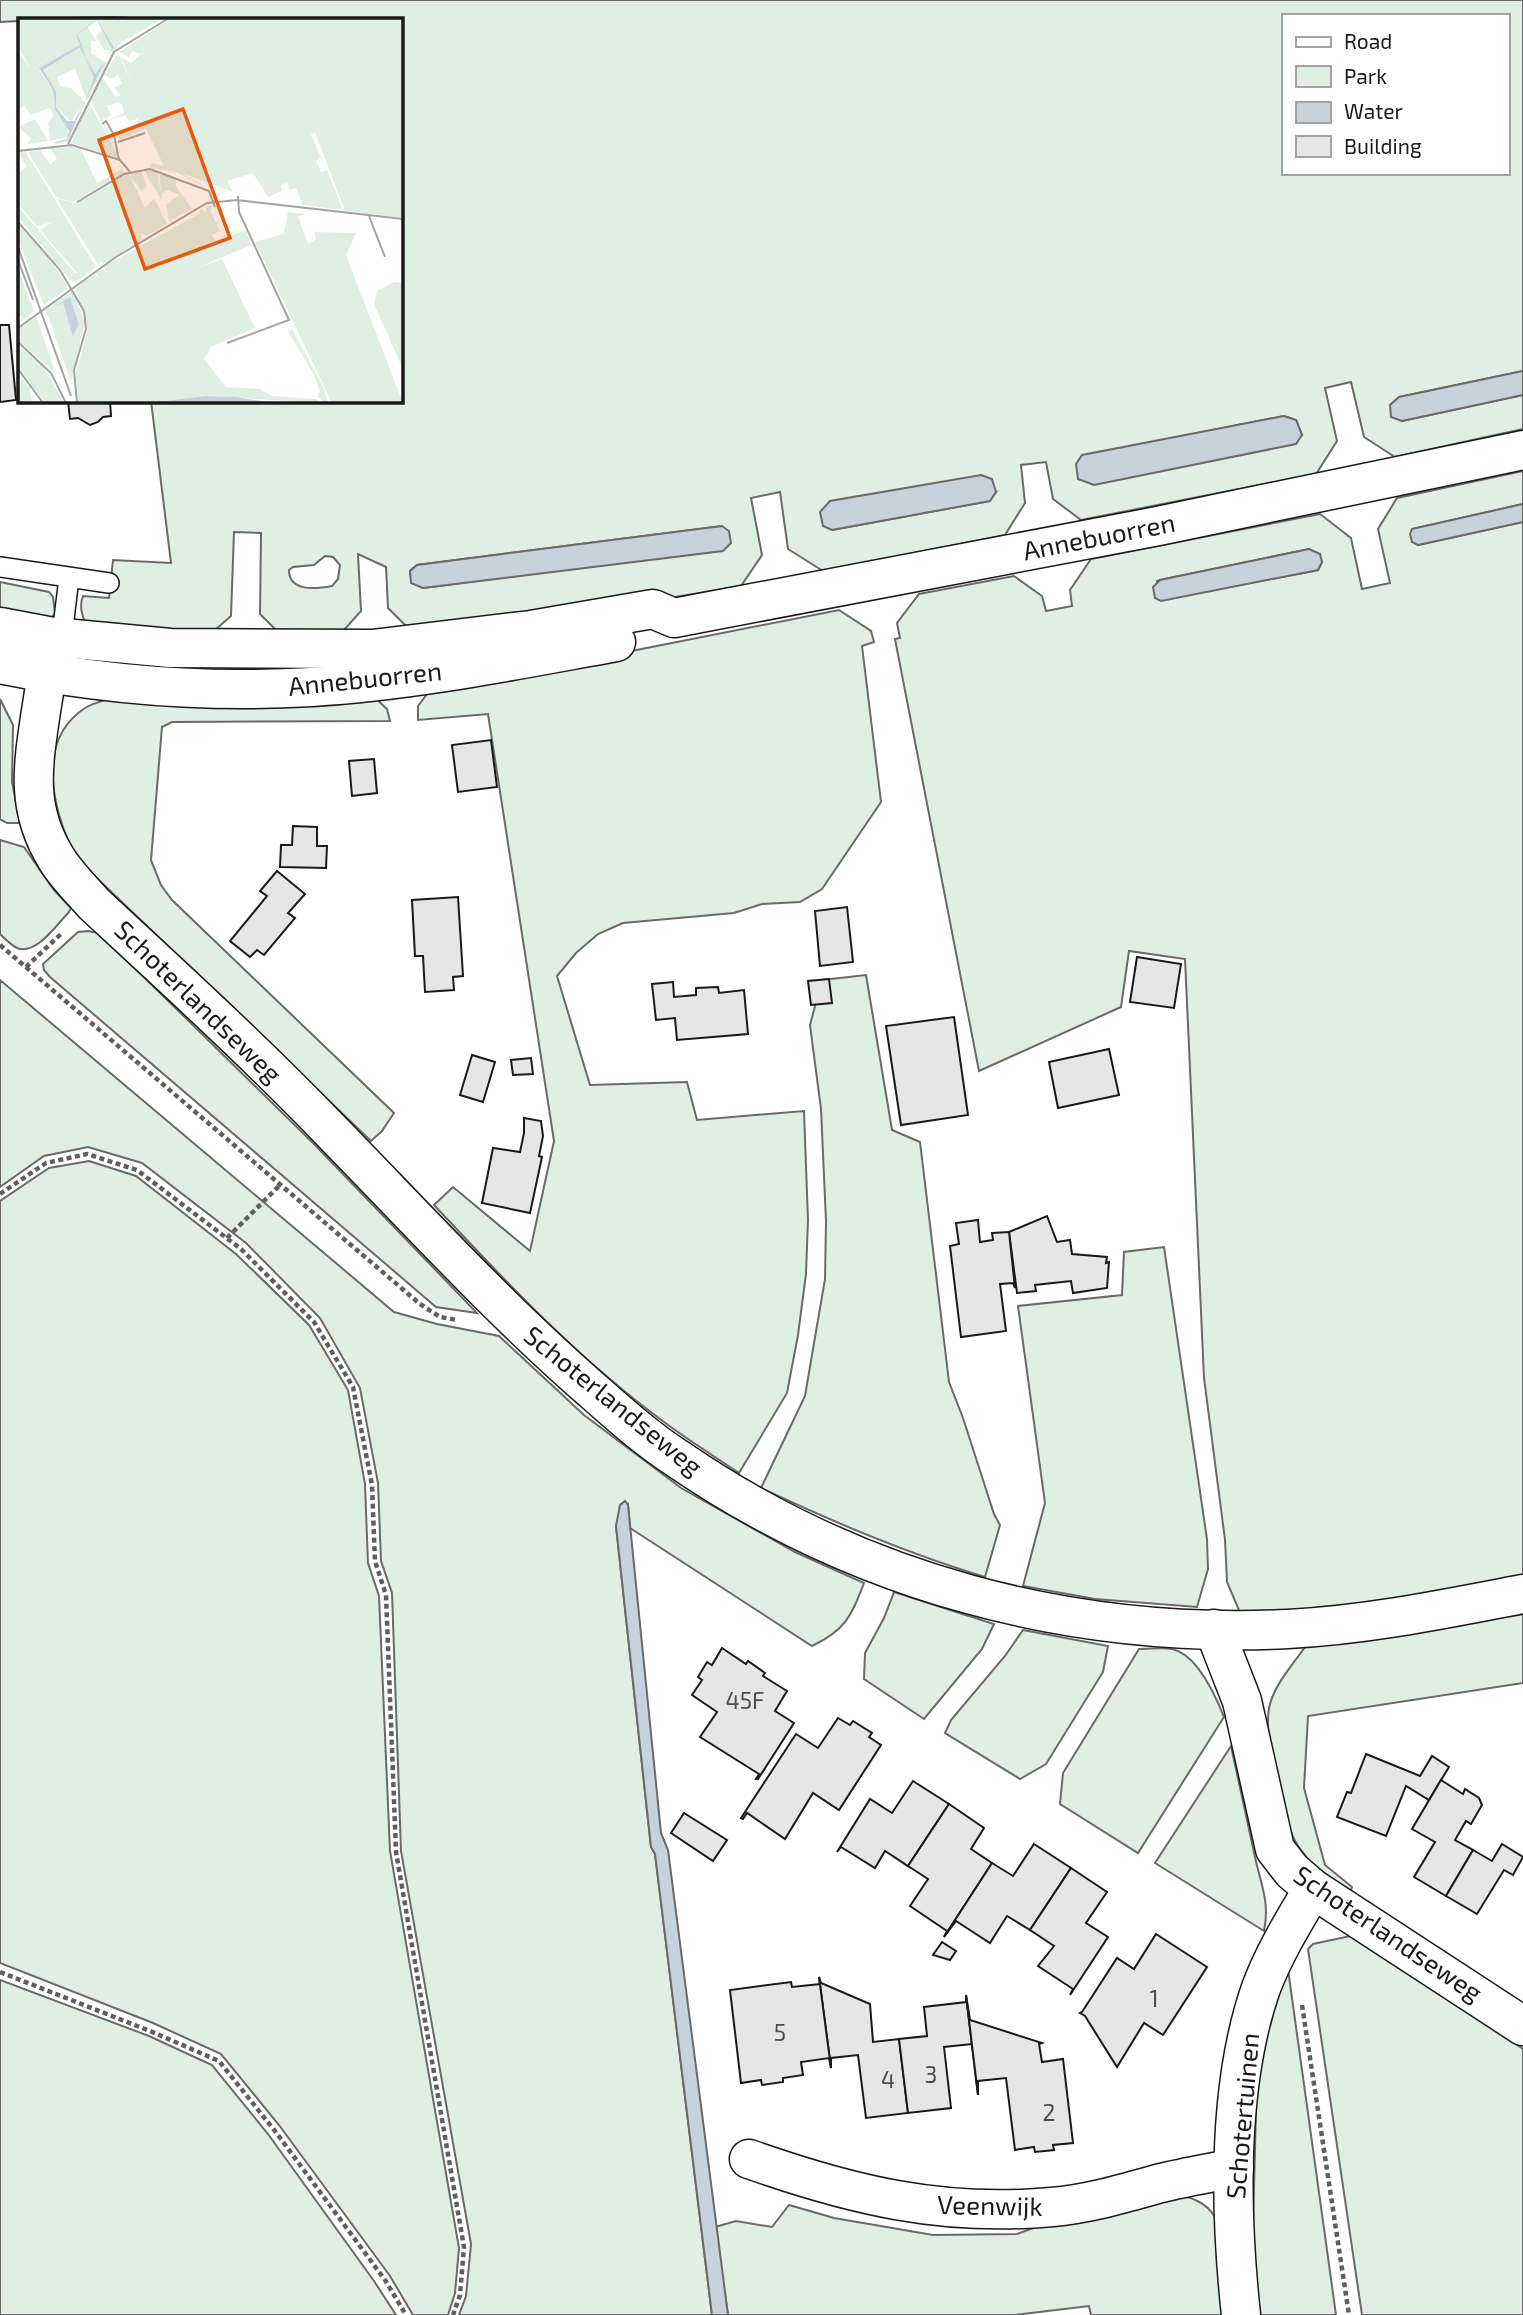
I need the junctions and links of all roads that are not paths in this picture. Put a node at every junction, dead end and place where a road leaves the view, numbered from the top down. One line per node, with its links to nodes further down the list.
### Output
1 (1523, 450): 5 (street, Annebuorren)
2 (0, 566): 3 (lane)
3 (69, 578): 4 (lane); 7 (lane)
4 (109, 583)
5 (674, 618): 7 (street, Annebuorren); 9 (street, Annebuorren)
6 (0, 627): 7 (street)
7 (53, 637): 9 (street, Schoterlandseweg)
8 (0, 664): 9 (street)
9 (47, 674): 11 (street, Schoterlandseweg)
10 (1523, 1594): 11 (street)
11 (1214, 1629): 12 (street, Schoterlandseweg)
12 (1313, 1889): 13 (street, Schoterlandseweg); 15 (street, Schotertuinen)
13 (1523, 2026)
14 (748, 2159): 15 (street, Veenwijk)
15 (1234, 2168): 16 (street, Schotertuinen)
16 (1241, 2315)

